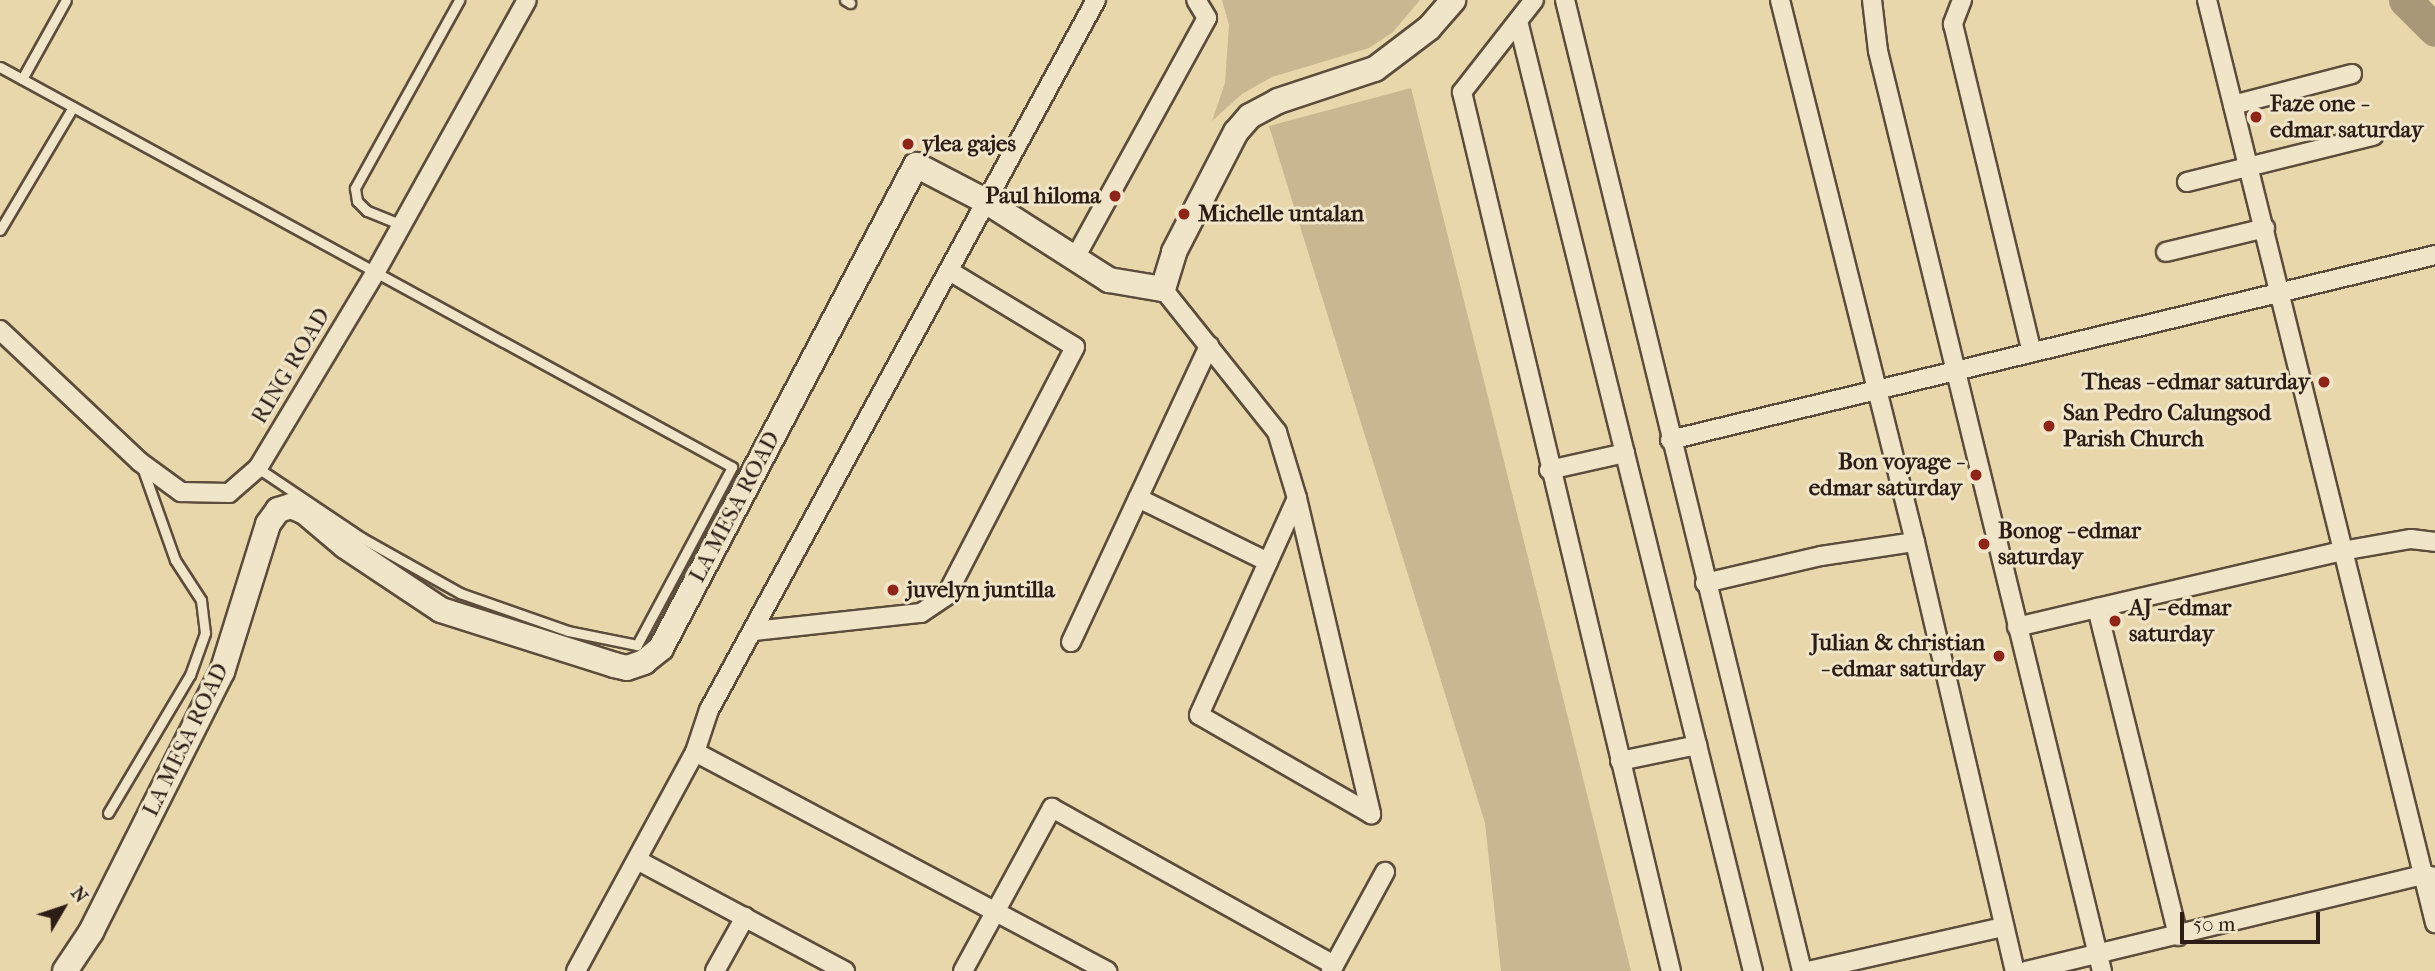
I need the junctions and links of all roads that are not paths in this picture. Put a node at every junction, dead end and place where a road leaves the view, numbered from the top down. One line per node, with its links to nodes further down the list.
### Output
1 (66, 0): 16 (lane)
2 (459, 0): 23 (lane)
3 (527, 0): 23 (street, RING ROAD)
4 (1096, 0): 22 (street)
5 (1196, 0): 28 (street)
6 (1453, 0): 31 (street)
7 (1534, 0): 13 (street)
8 (1564, 0): 38 (street)
9 (1780, 0): 37 (street)
10 (1872, 0): 36 (street)
11 (1962, 0): 35 (street)
12 (2207, 0): 17 (street)
13 (1518, 21): 39 (street); 42 (street)
14 (0, 67): 16 (lane)
15 (2353, 74): 17 (street)
16 (22, 79): 18 (lane)
17 (2233, 105): 20 (street)
18 (73, 107): 25 (lane); 30 (lane)
19 (2373, 136): 20 (street)
20 (2247, 164): 21 (street); 24 (street)
21 (2188, 182)
22 (987, 202): 28 (street, LA MESA ROAD); 29 (street); 69 (street, LA MESA ROAD)
23 (402, 225): 30 (street, RING ROAD)
24 (2265, 228): 26 (street); 32 (street)
25 (0, 230)
26 (2166, 252)
27 (2435, 254): 32 (street)
28 (1075, 258): 31 (street, LA MESA ROAD)
29 (951, 272): 52 (street); 52 (street)
30 (375, 273): 41 (street, RING ROAD); 41 (lane)
31 (1163, 289): 34 (street)
32 (2280, 292): 35 (street); 47 (street)
33 (0, 330): 40 (street, RING ROAD)
34 (1209, 346): 43 (street); 44 (street)
35 (2032, 352): 36 (street)
36 (1955, 370): 37 (street); 51 (street)
37 (1874, 390): 38 (street); 46 (street)
38 (1670, 440): 49 (street)
39 (1625, 453): 42 (street); 54 (street)
40 (140, 462): 41 (street, RING ROAD); 57 (lane)
41 (258, 468)
42 (1549, 470): 56 (street)
43 (1138, 498): 48 (street); 53 (street)
44 (1297, 498): 48 (street); 48 (street)
45 (2435, 541): 47 (street)
46 (1915, 542): 49 (street); 64 (street)
47 (2342, 551): 50 (street); 60 (street)
48 (1268, 562)
49 (1705, 583): 76 (street)
50 (2097, 608): 51 (street); 65 (street)
51 (2017, 627): 66 (street)
52 (754, 631): 55 (street)
53 (1071, 642)
54 (1697, 745): 56 (street); 75 (street)
55 (695, 752): 58 (street); 61 (street)
56 (1620, 761): 74 (street)
57 (108, 813)
58 (637, 860): 62 (street); 70 (street)
59 (1385, 872): 68 (street)
60 (2429, 876): 63 (street); 65 (street)
61 (996, 910): 68 (street); 72 (street); 73 (street)
62 (745, 918): 67 (street); 71 (street)
63 (2435, 923)
64 (2004, 927): 77 (street); 78 (street)
65 (2178, 936): 66 (street)
66 (2101, 963): 79 (street)
67 (833, 968)
68 (1333, 968)
69 (65, 971)
70 (576, 971)
71 (715, 971)
72 (963, 971)
73 (1107, 971)
74 (1671, 971)
75 (1753, 971)
76 (1802, 971)
77 (1808, 971)
78 (2015, 971)
79 (2026, 971)

